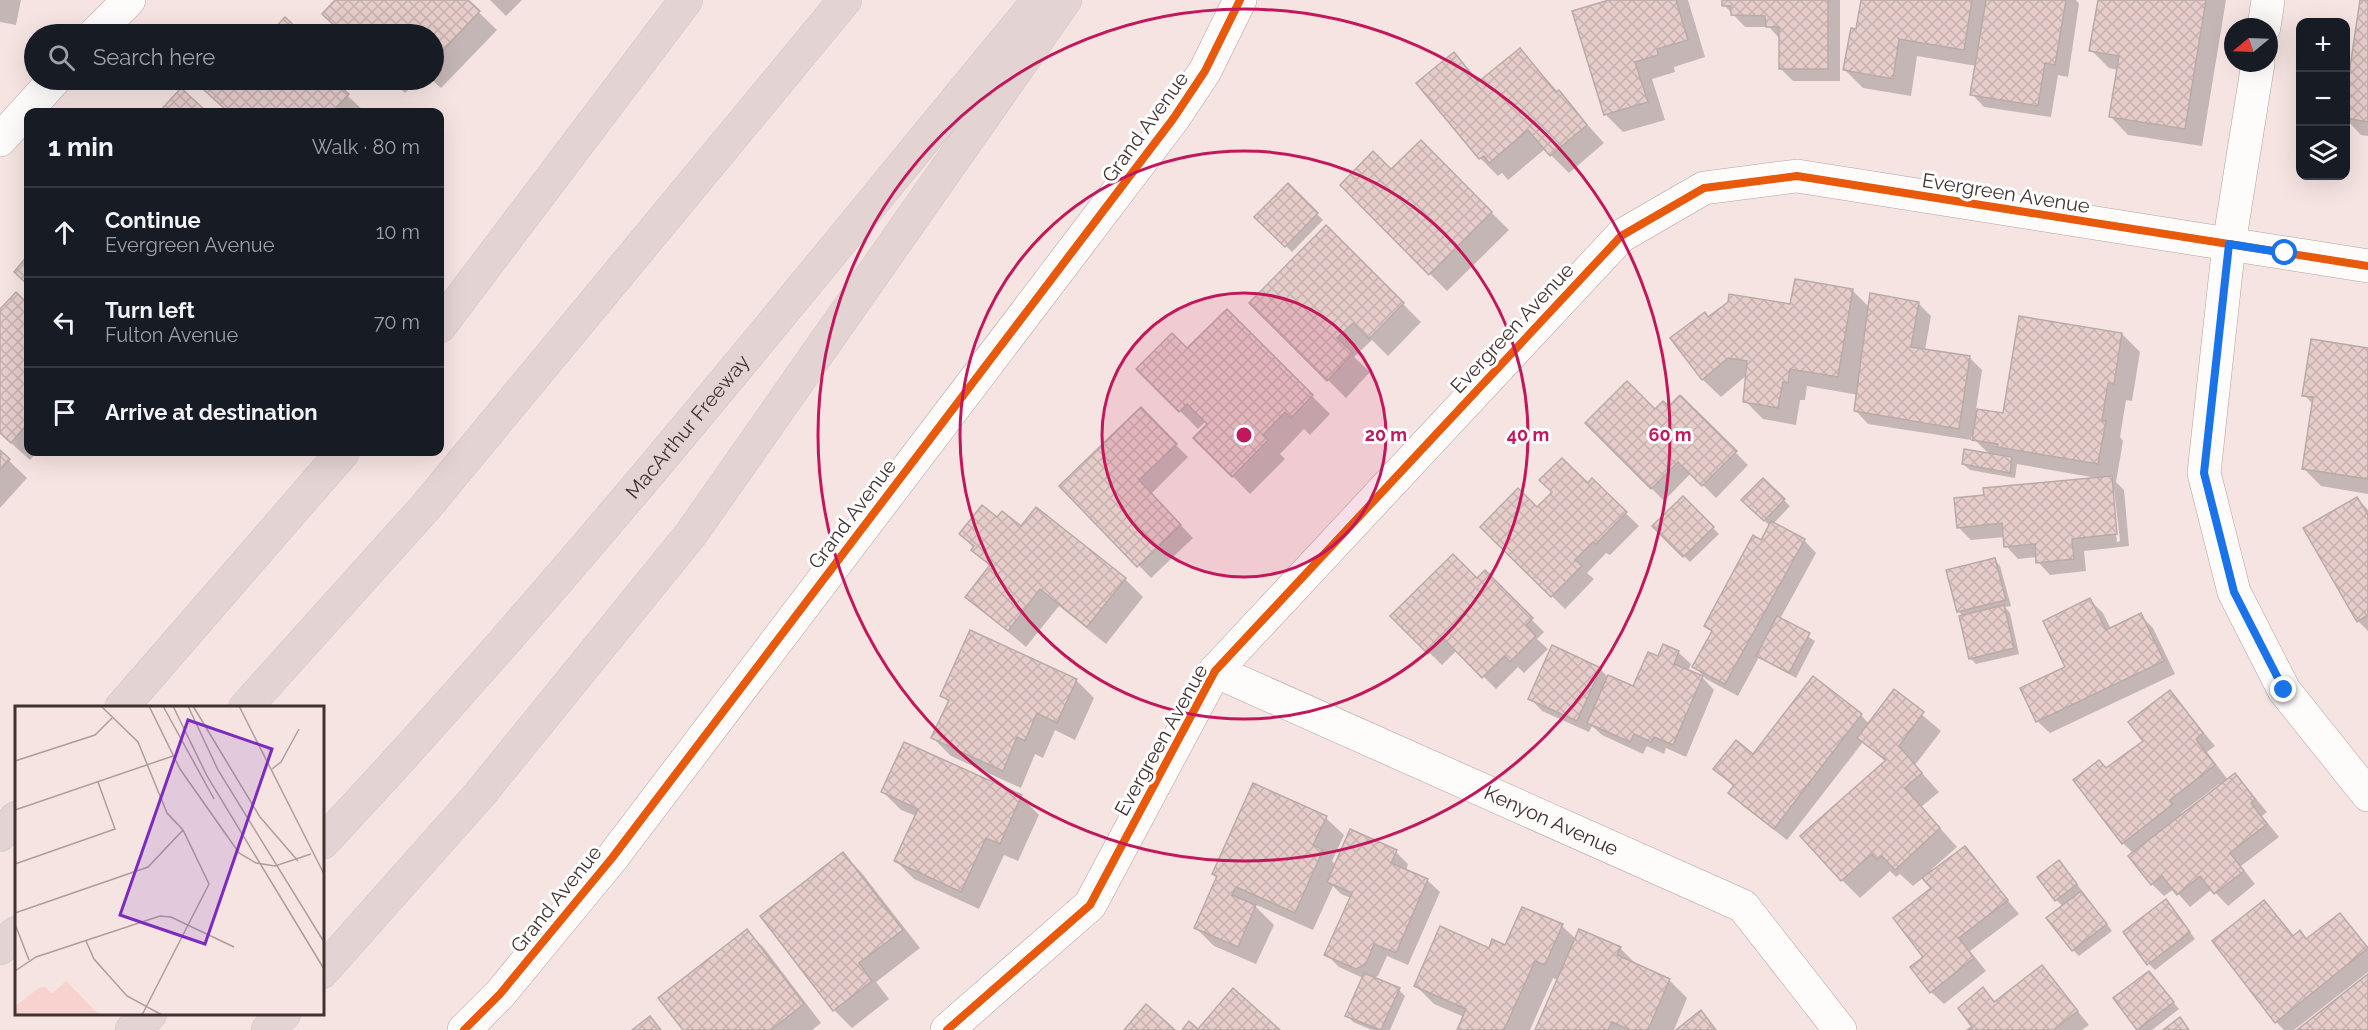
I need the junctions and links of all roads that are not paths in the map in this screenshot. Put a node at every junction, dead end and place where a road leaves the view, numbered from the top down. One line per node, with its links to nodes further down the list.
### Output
1 (129, 0): 9 (street)
2 (686, 0): 17 (highway)
3 (845, 0): 21 (highway)
4 (1039, 0): 25 (highway, MacArthur Freeway)
5 (1065, 0): 28 (highway)
6 (1240, 0): 33 (street, Grand Avenue)
7 (2268, 0): 8 (street)
8 (2265, 18)
9 (105, 24)
10 (2257, 72): 15 (street)
11 (45, 90): 12 (street)
12 (29, 108)
13 (24, 113): 14 (street)
14 (0, 140)
15 (2229, 244): 16 (street, Evergreen Avenue); 19 (street, Evergreen Avenue); 22 (street)
16 (2368, 266)
17 (444, 321)
18 (340, 456): 20 (highway)
19 (1215, 671): 34 (street, Evergreen Avenue); 35 (street, Kenyon Avenue)
20 (123, 706)
21 (247, 706)
22 (2368, 795)
23 (15, 819): 24 (highway)
24 (0, 835)
25 (324, 841)
26 (15, 934): 27 (highway)
27 (0, 948)
28 (324, 970)
29 (149, 1015): 31 (highway)
30 (283, 1015): 32 (highway)
31 (132, 1030)
32 (268, 1030)
33 (464, 1030)
34 (947, 1030)
35 (1840, 1030)

